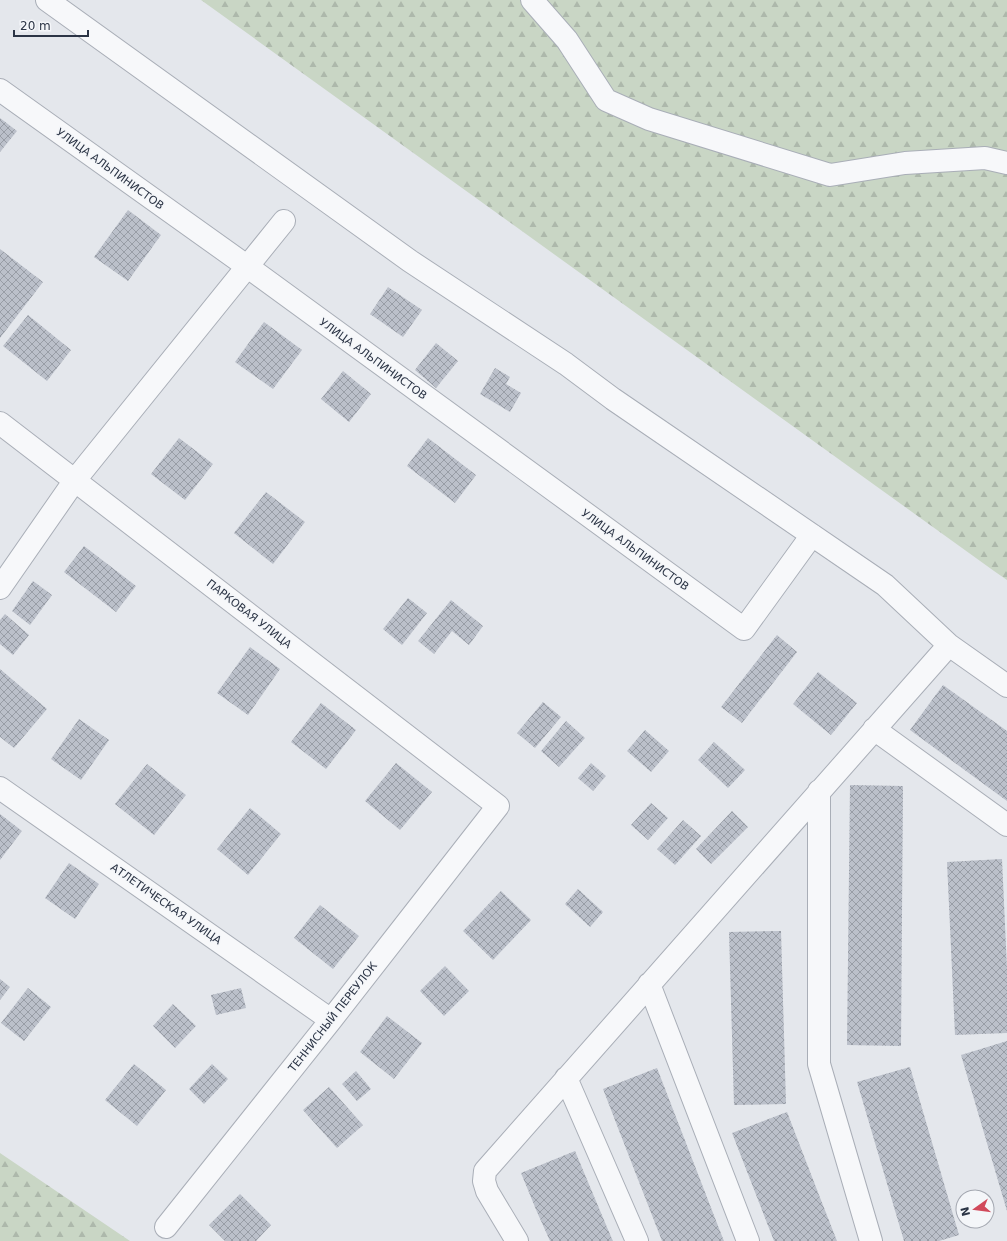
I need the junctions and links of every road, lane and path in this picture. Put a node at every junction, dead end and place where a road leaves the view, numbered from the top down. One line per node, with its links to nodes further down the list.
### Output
1 (47, 0): 9 (street)
2 (532, 0): 4 (street)
3 (0, 90): 6 (street, УЛИЦА АЛЬПИНИСТОВ)
4 (1007, 163)
5 (284, 221): 6 (street)
6 (248, 267): 8 (street); 9 (street, УЛИЦА АЛЬПИНИСТОВ)
7 (0, 423): 8 (street, ПАРКОВАЯ УЛИЦА)
8 (75, 480): 10 (street); 16 (street, ПАРКОВАЯ УЛИЦА)
9 (812, 535): 11 (street)
10 (0, 588)
11 (949, 645): 12 (street); 13 (street)
12 (1007, 686)
13 (874, 729): 15 (street); 17 (street)
14 (0, 788): 19 (street, АТЛЕТИЧЕСКАЯ УЛИЦА)
15 (819, 791): 18 (street); 25 (street)
16 (498, 806): 19 (street, ТЕННИСНЫЙ ПЕРЕУЛОК)
17 (1007, 825)
18 (649, 984): 20 (street); 24 (street)
19 (331, 1020): 21 (street, ТЕННИСНЫЙ ПЕРЕУЛОК)
20 (566, 1078): 22 (street); 23 (street)
21 (166, 1226)
22 (517, 1241)
23 (637, 1241)
24 (748, 1241)
25 (871, 1241)

